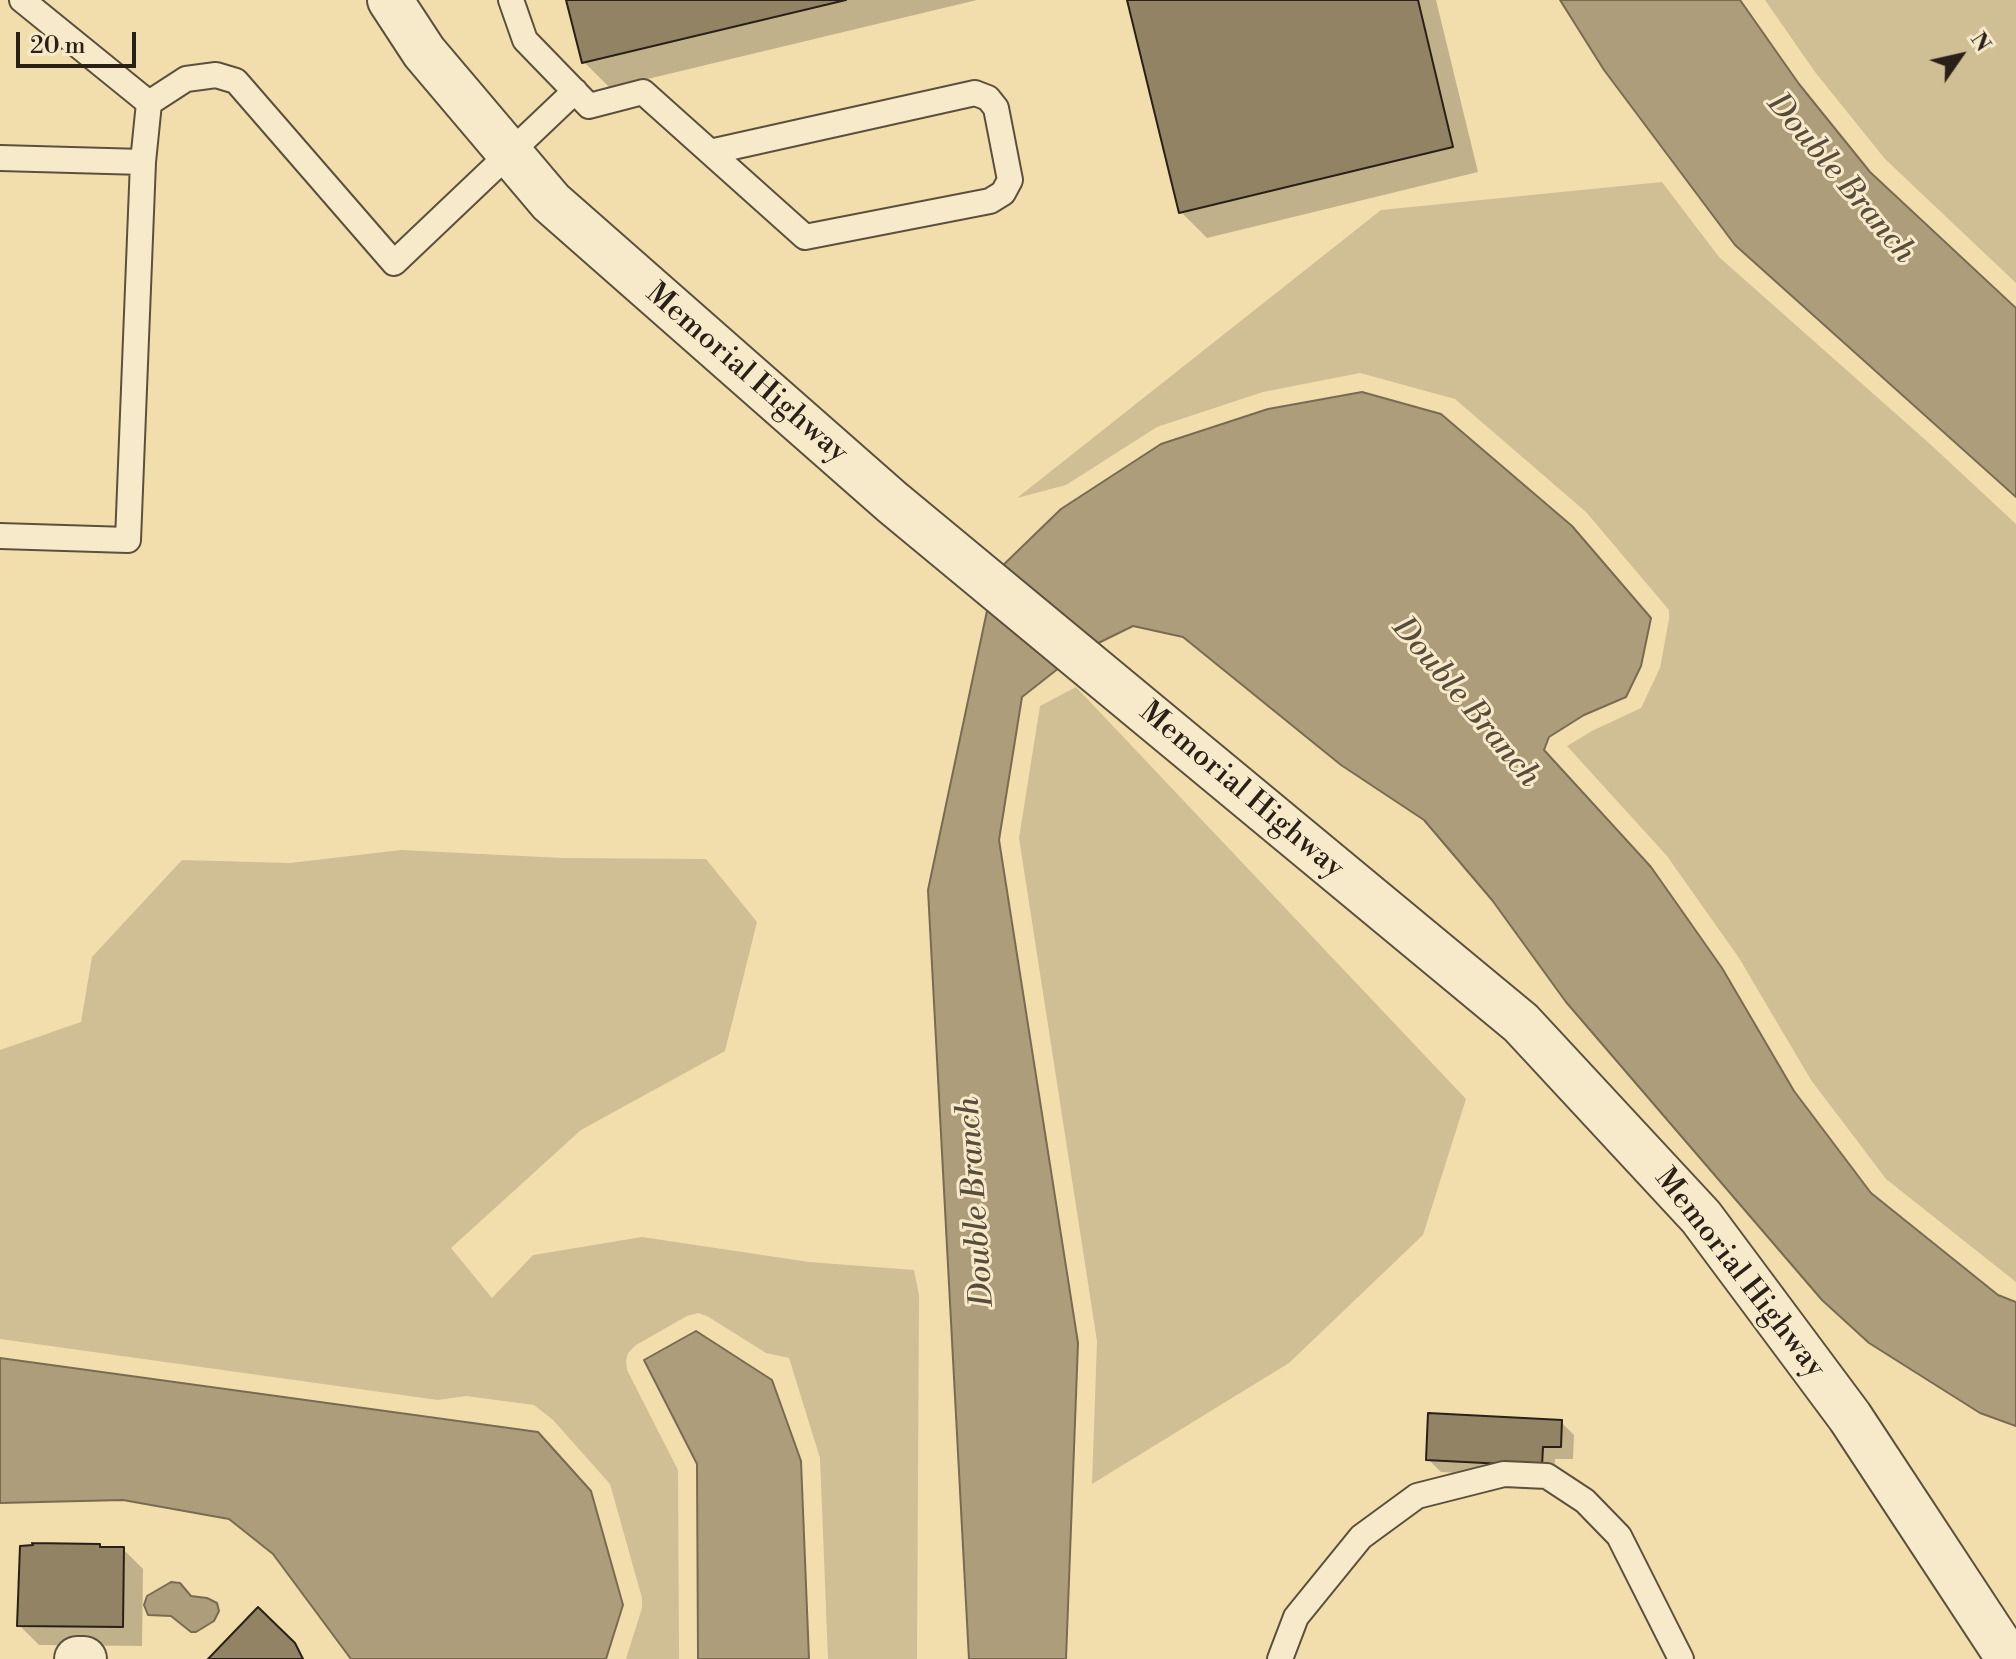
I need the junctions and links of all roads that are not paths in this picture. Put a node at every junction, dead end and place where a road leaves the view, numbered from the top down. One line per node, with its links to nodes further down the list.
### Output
1 (22, 0): 5 (lane)
2 (390, 0): 6 (street, Memorial Highway)
3 (511, 0): 4 (lane)
4 (575, 91): 6 (lane); 7 (lane)
5 (149, 103): 6 (lane); 9 (lane)
6 (509, 152): 15 (street, Memorial Highway)
7 (710, 152): 7 (lane)
8 (0, 158): 9 (lane)
9 (143, 162): 10 (lane)
10 (0, 536)
11 (77, 1659): 12 (street)
12 (84, 1659)
13 (1280, 1659): 14 (lane)
14 (1681, 1659)
15 (2009, 1659)

